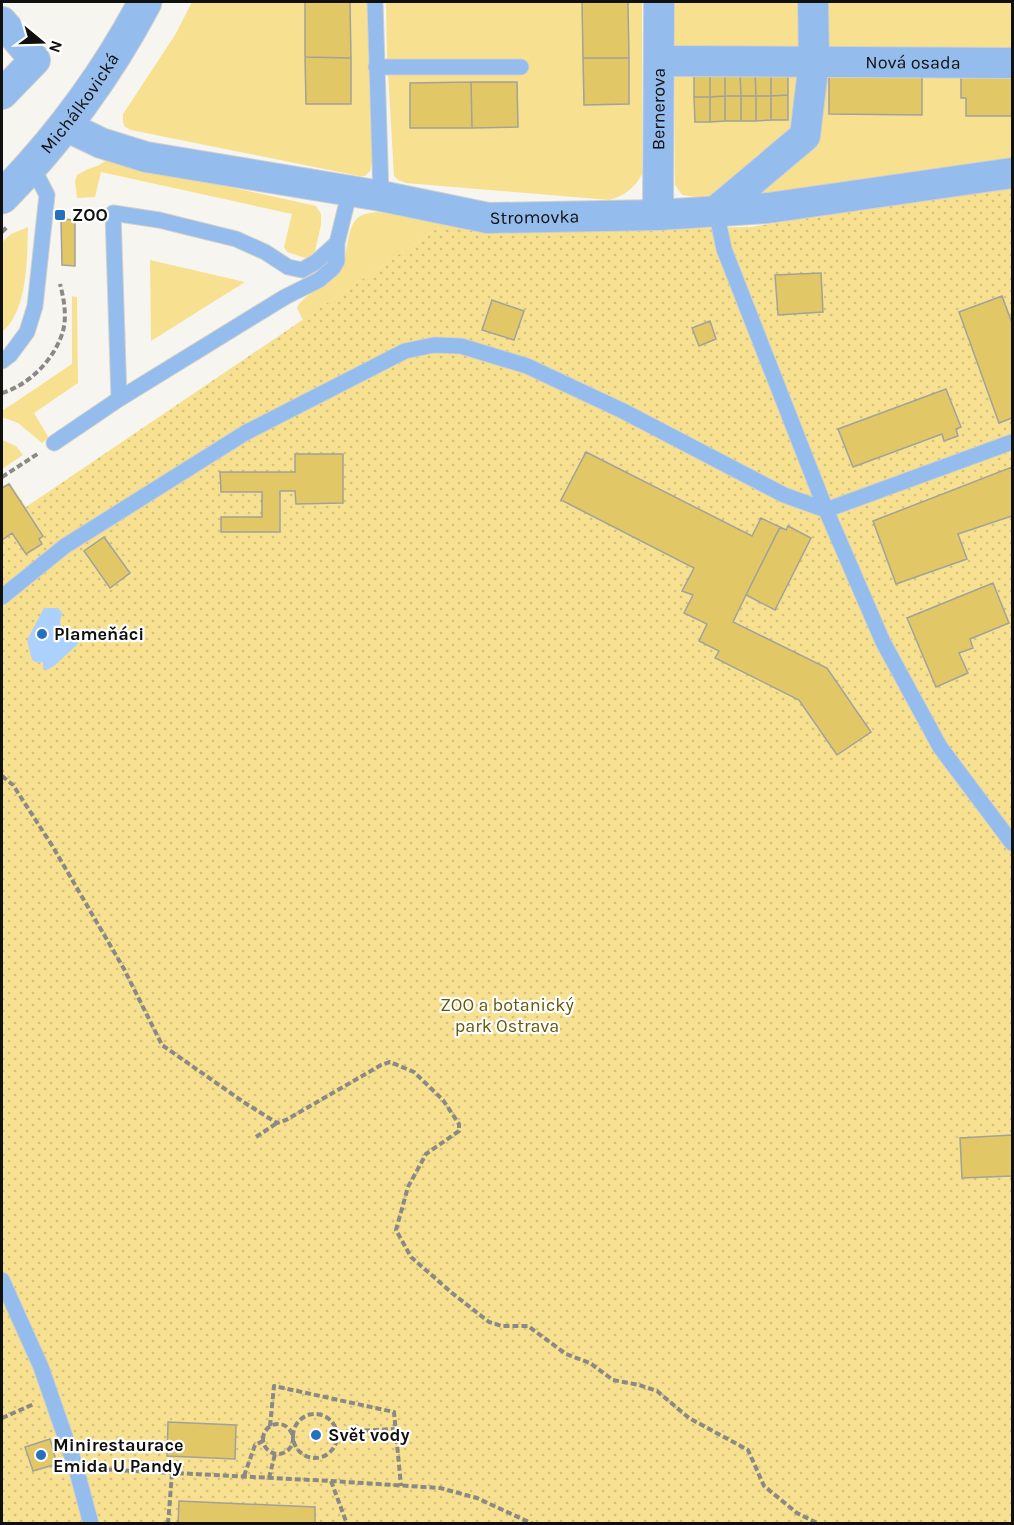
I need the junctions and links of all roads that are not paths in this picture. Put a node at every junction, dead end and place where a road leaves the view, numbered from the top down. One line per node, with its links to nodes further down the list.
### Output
1 (145, 2): 12 (street, Michálkovická)
2 (375, 2): 9 (lane)
3 (659, 2): 6 (street, Bernerova)
4 (813, 2): 7 (street)
5 (2, 22): 11 (street)
6 (659, 61): 7 (street, Nová osada); 19 (street, Bernerova)
7 (814, 61): 8 (street, Nová osada); 18 (street)
8 (1012, 63)
9 (376, 67): 10 (lane); 16 (lane)
10 (520, 67)
11 (2, 94)
12 (66, 126): 13 (street, Michálkovická); 15 (street, Stromovka)
13 (32, 166): 17 (street, Michálkovická); 21 (lane)
14 (1012, 173): 18 (street, Stromovka)
15 (350, 190): 16 (street, Stromovka); 20 (lane)
16 (381, 196): 19 (street, Stromovka)
17 (2, 197)
18 (716, 211): 19 (street, Stromovka); 25 (lane)
19 (658, 215)
20 (337, 243): 22 (lane); 22 (lane)
21 (2, 361)
22 (119, 399): 24 (lane)
23 (1012, 442): 25 (lane)
24 (54, 443)
25 (826, 510): 26 (lane); 27 (lane)
26 (2, 597)
27 (1012, 843)
28 (2, 1280): 29 (lane)
29 (91, 1524)

